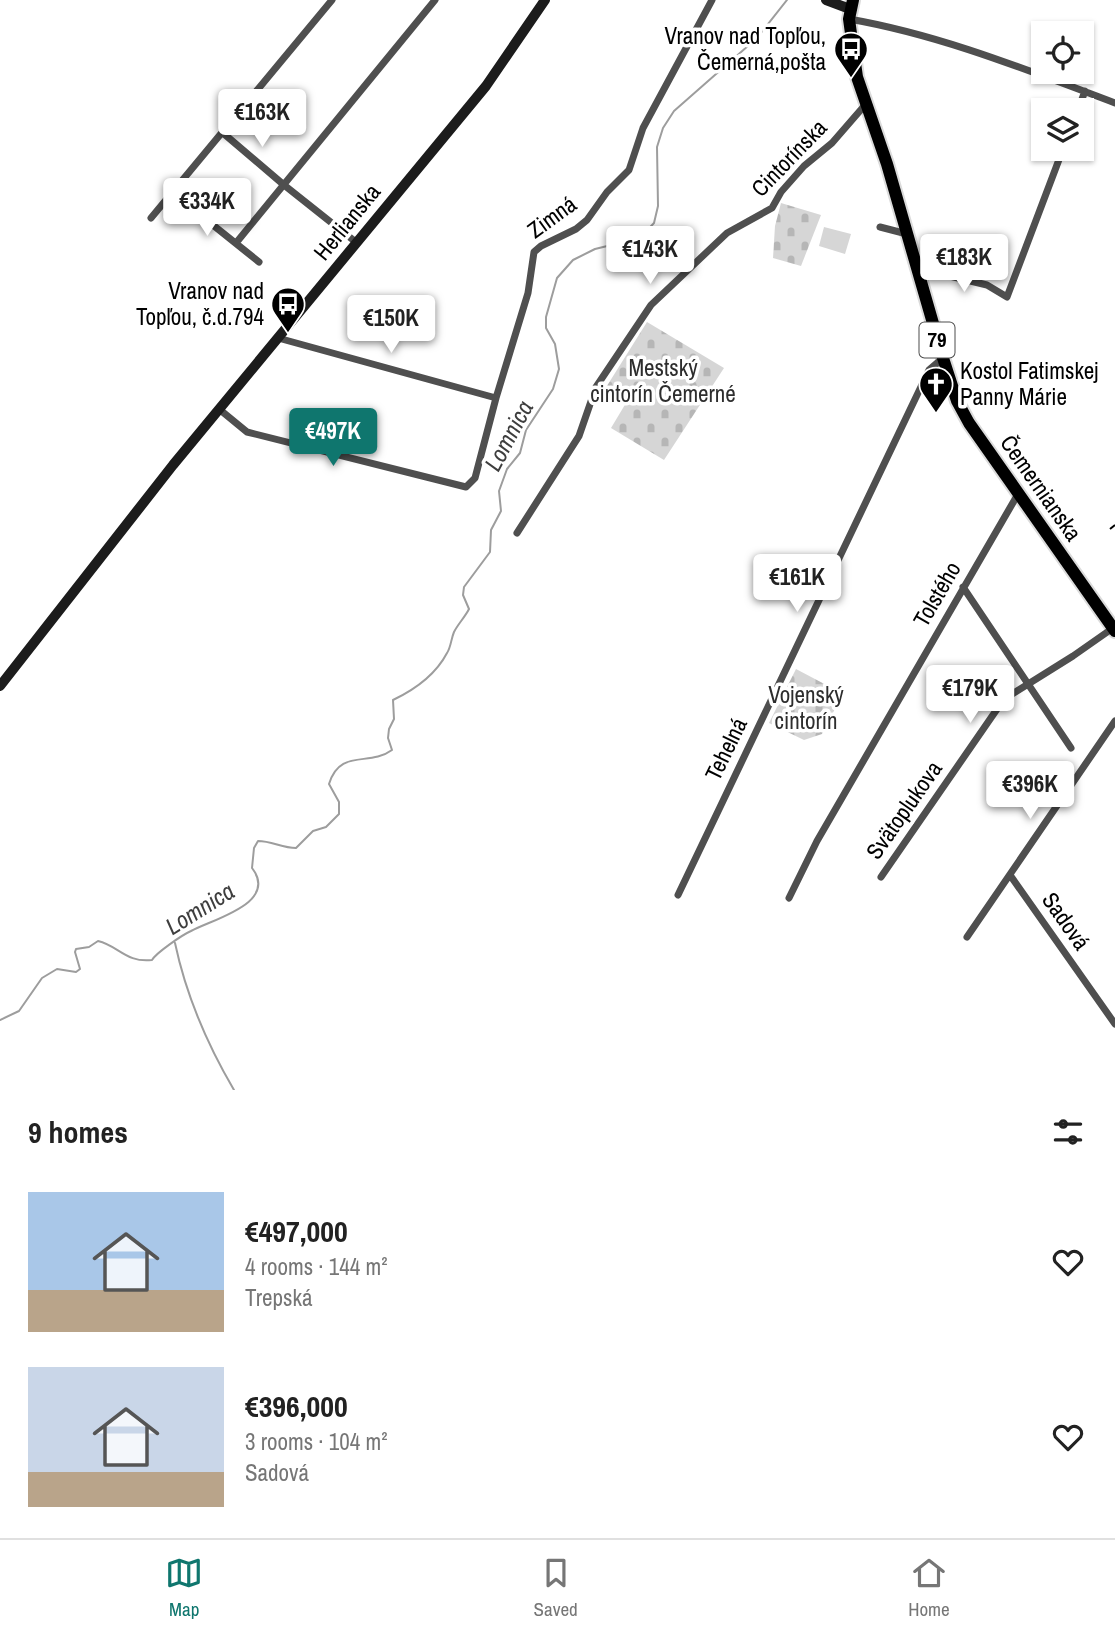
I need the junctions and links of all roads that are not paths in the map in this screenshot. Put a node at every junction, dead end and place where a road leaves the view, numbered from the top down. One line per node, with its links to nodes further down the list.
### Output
1 (332, 0): 11 (street)
2 (435, 0): 13 (street)
3 (545, 0): 19 (main road, Herlianska)
4 (712, 0): 24 (street, Zimná)
5 (826, 0): 6 (main road)
6 (850, 10): 7 (street); 10 (main road, Čemernianska / 79)
7 (1085, 91): 8 (street); 9 (street)
8 (1082, 98)
9 (1115, 103)
10 (865, 105): 17 (main road, Čemernianska / 79); 27 (street, Cintorínska)
11 (223, 133): 13 (street); 14 (street)
12 (1058, 161): 21 (street)
13 (284, 185): 18 (street); 19 (street)
14 (173, 193): 15 (street); 18 (street)
15 (151, 218)
16 (880, 227): 17 (street)
17 (907, 234): 23 (main road, Čemernianska / 79)
18 (236, 243): 20 (street)
19 (357, 243): 22 (main road, Herlianska)
20 (259, 262)
21 (929, 271)
22 (278, 338): 24 (street); 25 (main road, Herlianska)
23 (943, 358): 26 (main road, Čemernianska / 79); 36 (street, Tehelná)
24 (496, 398): 25 (street, Zimná)
25 (219, 409): 31 (main road, Herlianska)
26 (1018, 494): 28 (street, Tolstého); 29 (main road, Čemernianska / 79)
27 (517, 533)
28 (963, 587): 30 (street); 37 (street, Tolstého)
29 (1114, 629): 30 (street, Svätoplukova)
30 (1029, 684): 33 (street); 35 (street, Svätoplukova)
31 (0, 686)
32 (1115, 721): 34 (street)
33 (1071, 748)
34 (1010, 875): 38 (street); 39 (street, Sadová)
35 (881, 877)
36 (678, 895)
37 (789, 898)
38 (967, 937)
39 (1115, 1024)

